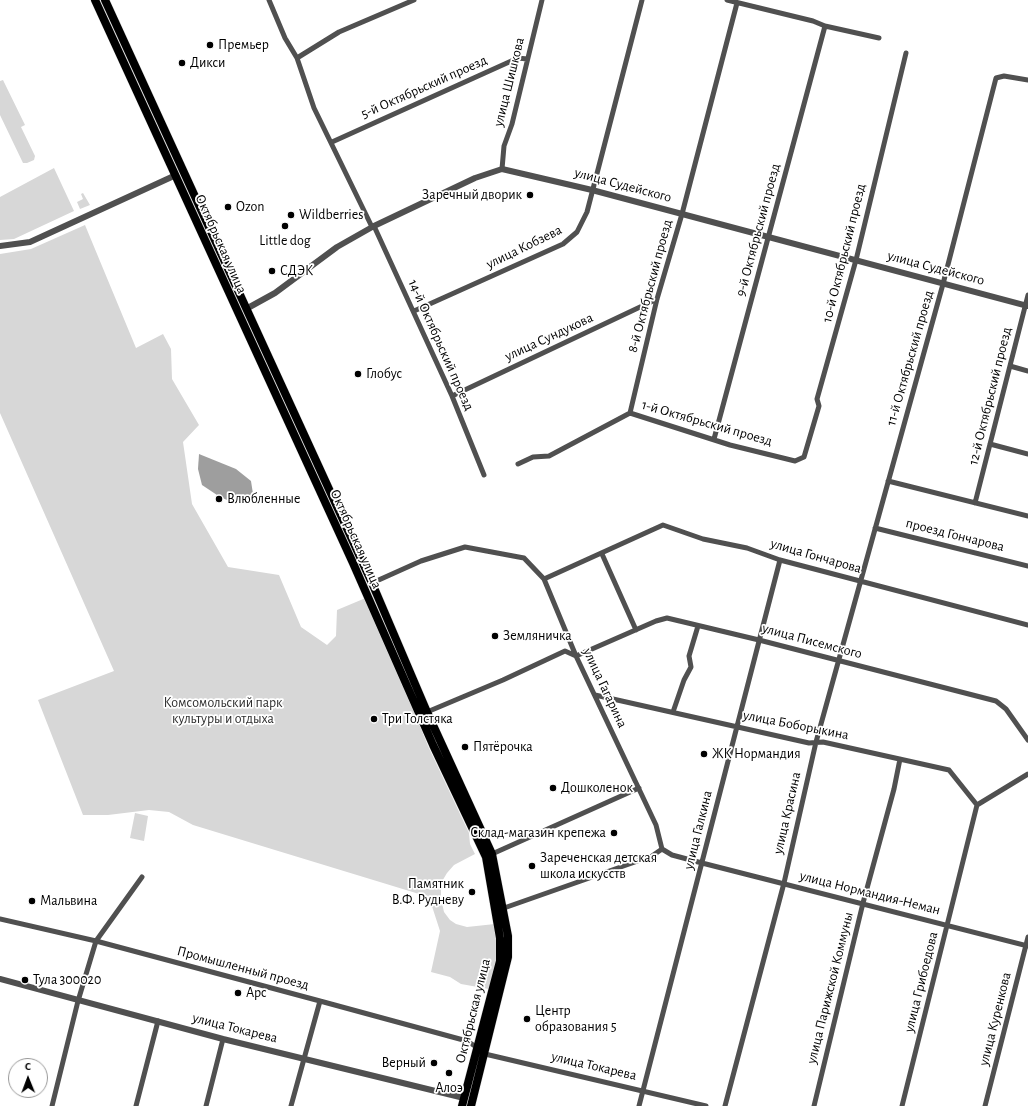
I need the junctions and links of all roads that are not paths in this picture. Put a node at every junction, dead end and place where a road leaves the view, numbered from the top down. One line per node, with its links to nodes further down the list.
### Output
1 (96, 0): 17 (main road, Октябрьская улица)
2 (105, 0): 17 (main road, Октябрьская улица)
3 (269, 0): 12 (street, 14-й Октябрьский проезд)
4 (414, 0): 12 (street)
5 (542, 0): 13 (street, улица Шишкова)
6 (642, 0): 18 (street, улица Кобзева)
7 (728, 0): 8 (street)
8 (737, 3): 9 (street); 19 (street, 8-й Октябрьский проезд)
9 (825, 26): 10 (street); 21 (street, 9-й Октябрьский проезд)
10 (879, 38)
11 (906, 53): 23 (street, 10-й Октябрьский проезд)
12 (297, 58): 15 (street, 14-й Октябрьский проезд)
13 (526, 59): 15 (street, 5-й Октябрьский проезд); 16 (street, улица Шишкова)
14 (1028, 80): 24 (street, 11-й Октябрьский проезд)
15 (332, 142): 20 (street, 14-й Октябрьский проезд)
16 (502, 169): 18 (street, улица Судейского); 20 (street)
17 (180, 173): 22 (street); 28 (main road, Октябрьская улица); 30 (main road, Октябрьская улица)
18 (592, 190): 19 (street, улица Судейского); 29 (street, улица Кобзева)
19 (682, 214): 21 (street, улица Судейского); 26 (street, 8-й Октябрьский проезд)
20 (373, 226): 28 (street); 29 (street, 14-й Октябрьский проезд)
21 (769, 237): 23 (street, улица Судейского); 35 (street, 9-й Октябрьский проезд)
22 (0, 246)
23 (856, 260): 24 (street, улица Судейского); 38 (street, 10-й Октябрьский проезд)
24 (943, 284): 27 (street, улица Судейского); 41 (street, 11-й Октябрьский проезд)
25 (1028, 294): 27 (street, 12-й Октябрьский проезд)
26 (657, 299): 33 (street, улица Сундукова); 34 (street, 8-й Октябрьский проезд)
27 (1027, 305): 31 (street, 12-й Октябрьский проезд)
28 (246, 309): 30 (main road); 50 (main road, Октябрьская улица)
29 (414, 311): 33 (street, 14-й Октябрьский проезд)
30 (238, 313): 68 (main road, Октябрьская улица)
31 (1010, 366): 32 (street); 36 (street, 12-й Октябрьский проезд)
32 (1028, 371)
33 (452, 396): 40 (street, 14-й Октябрьский проезд)
34 (630, 412): 35 (street, 1-й Октябрьский проезд); 39 (street, 1-й Октябрьский проезд)
35 (714, 439): 38 (street, 1-й Октябрьский проезд)
36 (990, 444): 37 (street); 42 (street, 12-й Октябрьский проезд)
37 (1028, 454)
38 (804, 457)
39 (518, 464)
40 (484, 476)
41 (888, 481): 42 (street); 44 (street, улица Красина)
42 (975, 503): 43 (street)
43 (1028, 516)
44 (875, 528): 47 (street, проезд Гончарова); 49 (street, улица Красина)
45 (602, 554): 46 (street, улица Гончарова); 48 (street, улица Гончарова); 53 (street)
46 (780, 560): 49 (street, улица Гончарова); 54 (street, улица Галкина)
47 (1028, 566)
48 (544, 580): 50 (street, улица Гагарина); 55 (street, улица Гагарина)
49 (860, 582): 51 (street, улица Гончарова); 56 (street, улица Красина)
50 (372, 583): 58 (main road, Октябрьская улица)
51 (1028, 625)
52 (698, 626): 53 (street, улица Писемского); 54 (street, улица Писемского); 59 (street)
53 (636, 630): 55 (street, улица Писемского)
54 (759, 640): 56 (street, улица Писемского); 60 (street, улица Галкина)
55 (576, 656): 57 (street, улица Гагарина); 58 (street)
56 (840, 661): 61 (street, улица Писемского); 62 (street, улица Красина)
57 (595, 695): 59 (street, улица Боборыкина); 65 (street, улица Гагарина)
58 (427, 712): 68 (main road, Октябрьская улица)
59 (673, 712): 60 (street, улица Боборыкина)
60 (737, 726): 62 (street, улица Боборыкина); 69 (street, улица Галкина)
61 (1028, 740)
62 (816, 742): 63 (street, улица Боборыкина); 71 (street, улица Красина)
63 (900, 759): 66 (street, улица Боборыкина); 72 (street, улица Парижской Коммуны)
64 (1028, 774): 66 (street)
65 (639, 788): 67 (street, улица Гагарина); 68 (street)
66 (977, 805): 75 (street, улица Грибоедова)
67 (662, 849): 69 (street, улица Нормандия-Неман); 73 (street)
68 (489, 855): 73 (main road, Октябрьская улица); 84 (main road, Октябрьская улица)
69 (702, 863): 71 (street, улица Нормандия-Неман); 87 (street, улица Галкина)
70 (142, 877): 77 (street)
71 (784, 883): 72 (street, улица Нормандия-Неман); 96 (street, улица Красина)
72 (863, 903): 75 (street, улица Нормандия-Неман); 97 (street, улица Парижской Коммуны)
73 (504, 908): 85 (main road, Октябрьская улица)
74 (0, 919): 77 (street, Промышленный проезд)
75 (947, 925): 78 (street, улица Нормандия-Неман); 98 (street, улица Грибоедова)
76 (1028, 937): 78 (street, улица Куренкова)
77 (96, 941): 80 (street); 81 (street, Промышленный проезд)
78 (1027, 946): 99 (street, улица Куренкова)
79 (0, 979): 80 (street, улица Токарева)
80 (78, 1000): 82 (street, улица Токарева); 90 (street)
81 (320, 1001): 84 (street, Промышленный проезд); 86 (street)
82 (158, 1021): 83 (street, улица Токарева); 91 (street)
83 (223, 1039): 86 (street, улица Токарева); 92 (street)
84 (478, 1048): 85 (main road, улица Токарева); 88 (main road, Октябрьская улица)
85 (485, 1054): 87 (street, улица Токарева); 89 (main road, Октябрьская улица)
86 (304, 1059): 88 (street, улица Токарева); 93 (street)
87 (643, 1091): 94 (street, улица Галкина); 95 (street, улица Токарева)
88 (463, 1102): 89 (main road)
89 (472, 1103)
90 (52, 1106)
91 (136, 1106)
92 (206, 1106)
93 (291, 1106)
94 (639, 1106)
95 (706, 1106)
96 (725, 1106)
97 (814, 1106)
98 (902, 1106)
99 (985, 1106)

